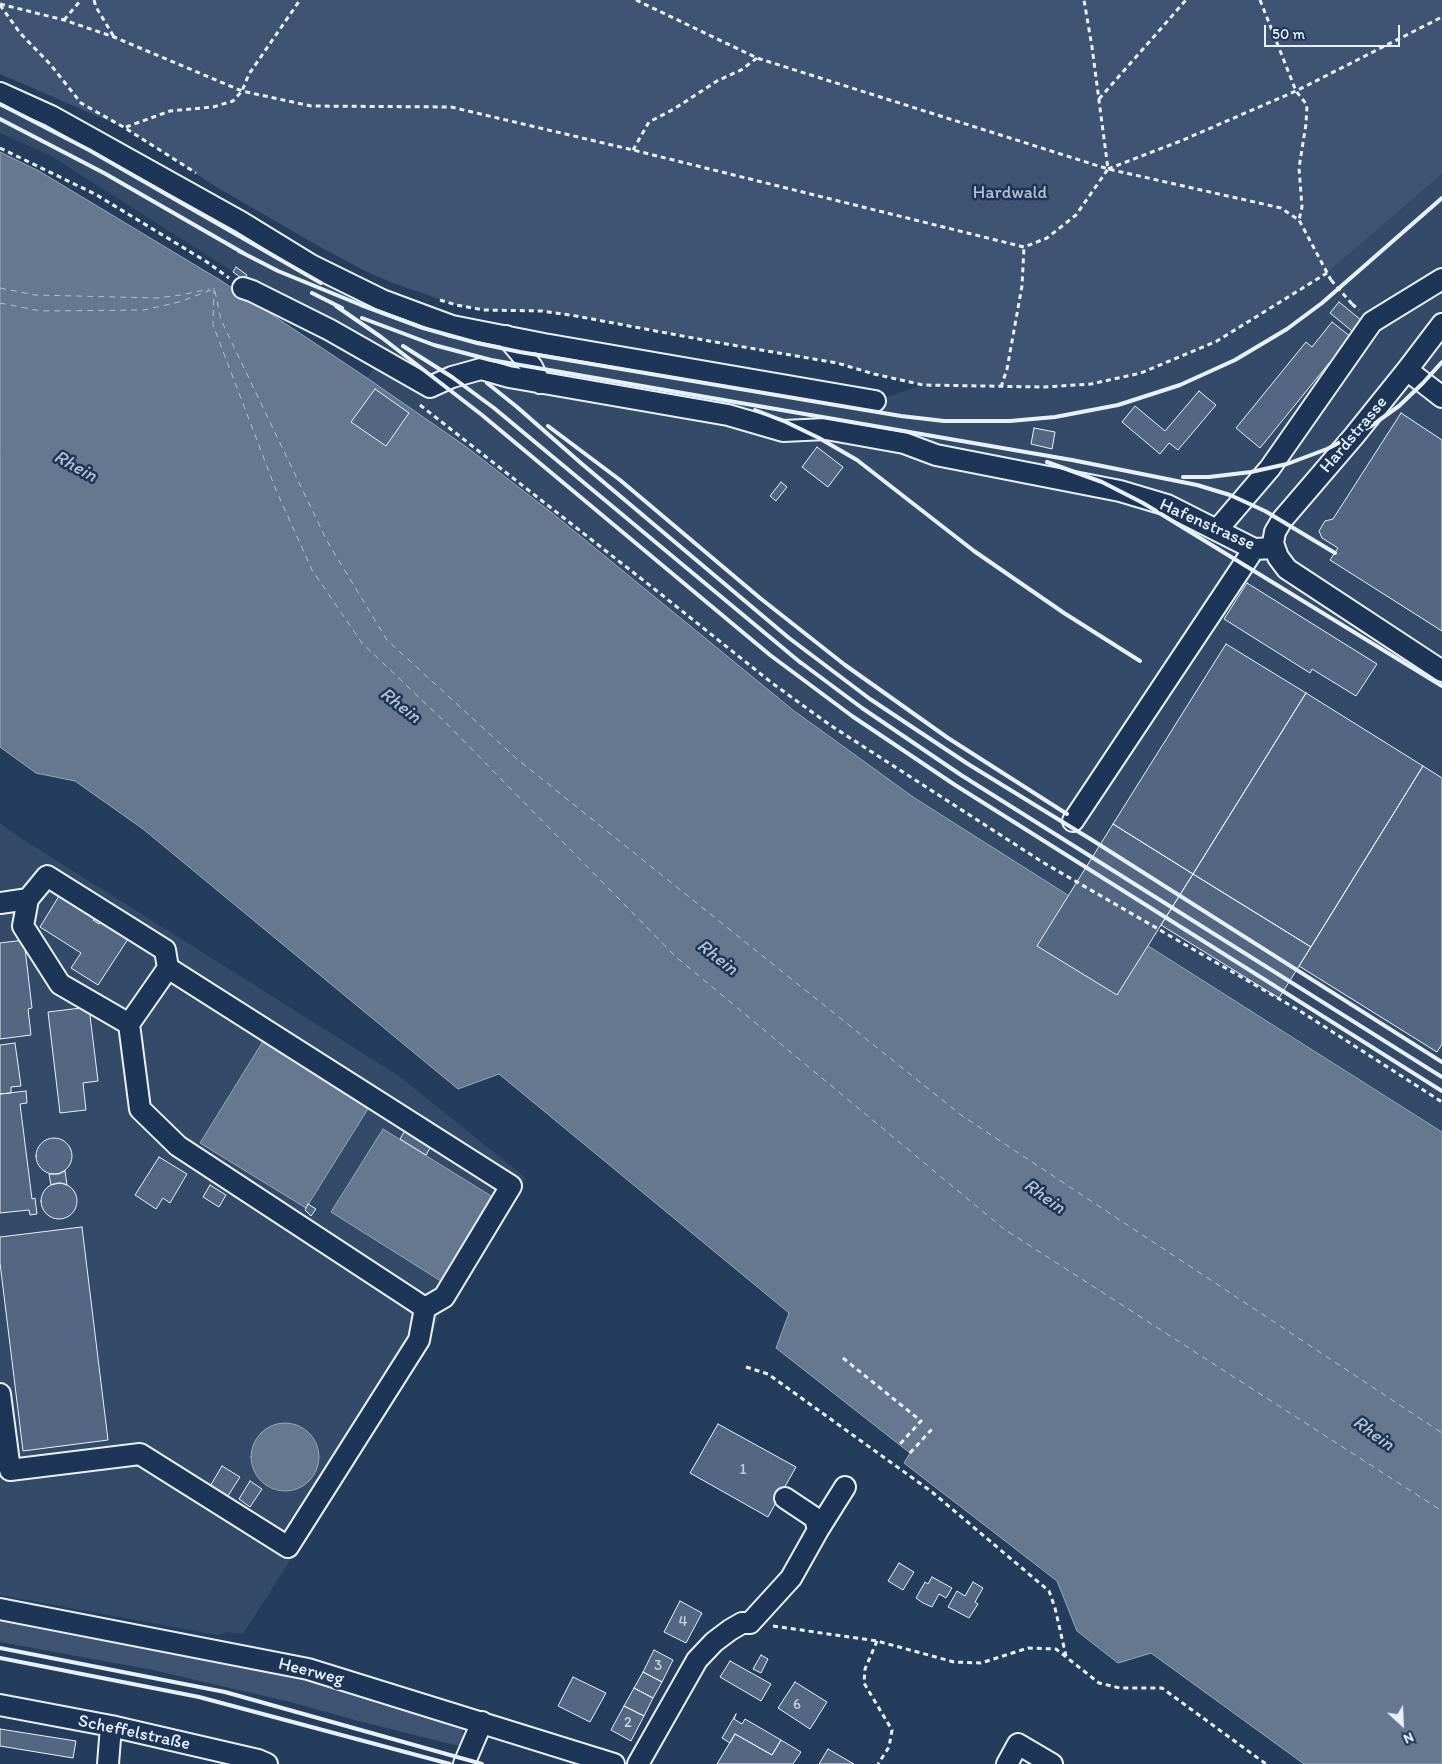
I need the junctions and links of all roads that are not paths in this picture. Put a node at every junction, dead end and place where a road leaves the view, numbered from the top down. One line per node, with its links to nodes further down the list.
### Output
1 (0, 93): 5 (street)
2 (1442, 279): 10 (street)
3 (243, 288): 7 (street, Hafenstrasse)
4 (1442, 324): 6 (street, Hardstrasse)
5 (506, 336): 7 (street); 9 (street)
6 (1407, 370): 8 (street); 11 (street, Hardstrasse)
7 (540, 383): 10 (street, Hafenstrasse)
8 (1442, 397)
9 (875, 401)
10 (1217, 530): 12 (street, Hafenstrasse)
11 (1274, 548): 12 (street, Hafenstrasse); 13 (street, Hafenstrasse)
12 (1254, 549): 14 (street)
13 (1442, 671)
14 (1073, 821)
15 (28, 899): 16 (street); 17 (street); 18 (street)
16 (0, 903)
17 (168, 968): 18 (street); 19 (street)
18 (129, 1024): 19 (street)
19 (425, 1308): 20 (street)
20 (0, 1394)
21 (845, 1487): 23 (street)
22 (785, 1498): 23 (street)
23 (818, 1530): 32 (street)
24 (0, 1609): 26 (street, Heerweg)
25 (0, 1706): 27 (street, Scheffelstraße)
26 (482, 1722): 30 (street); 31 (street, Heerweg)
27 (111, 1726): 28 (street, Scheffelstraße); 29 (street)
28 (261, 1763)
29 (108, 1764)
30 (464, 1764)
31 (614, 1764)
32 (638, 1764)
33 (1007, 1764): 34 (street)
34 (1052, 1764)

